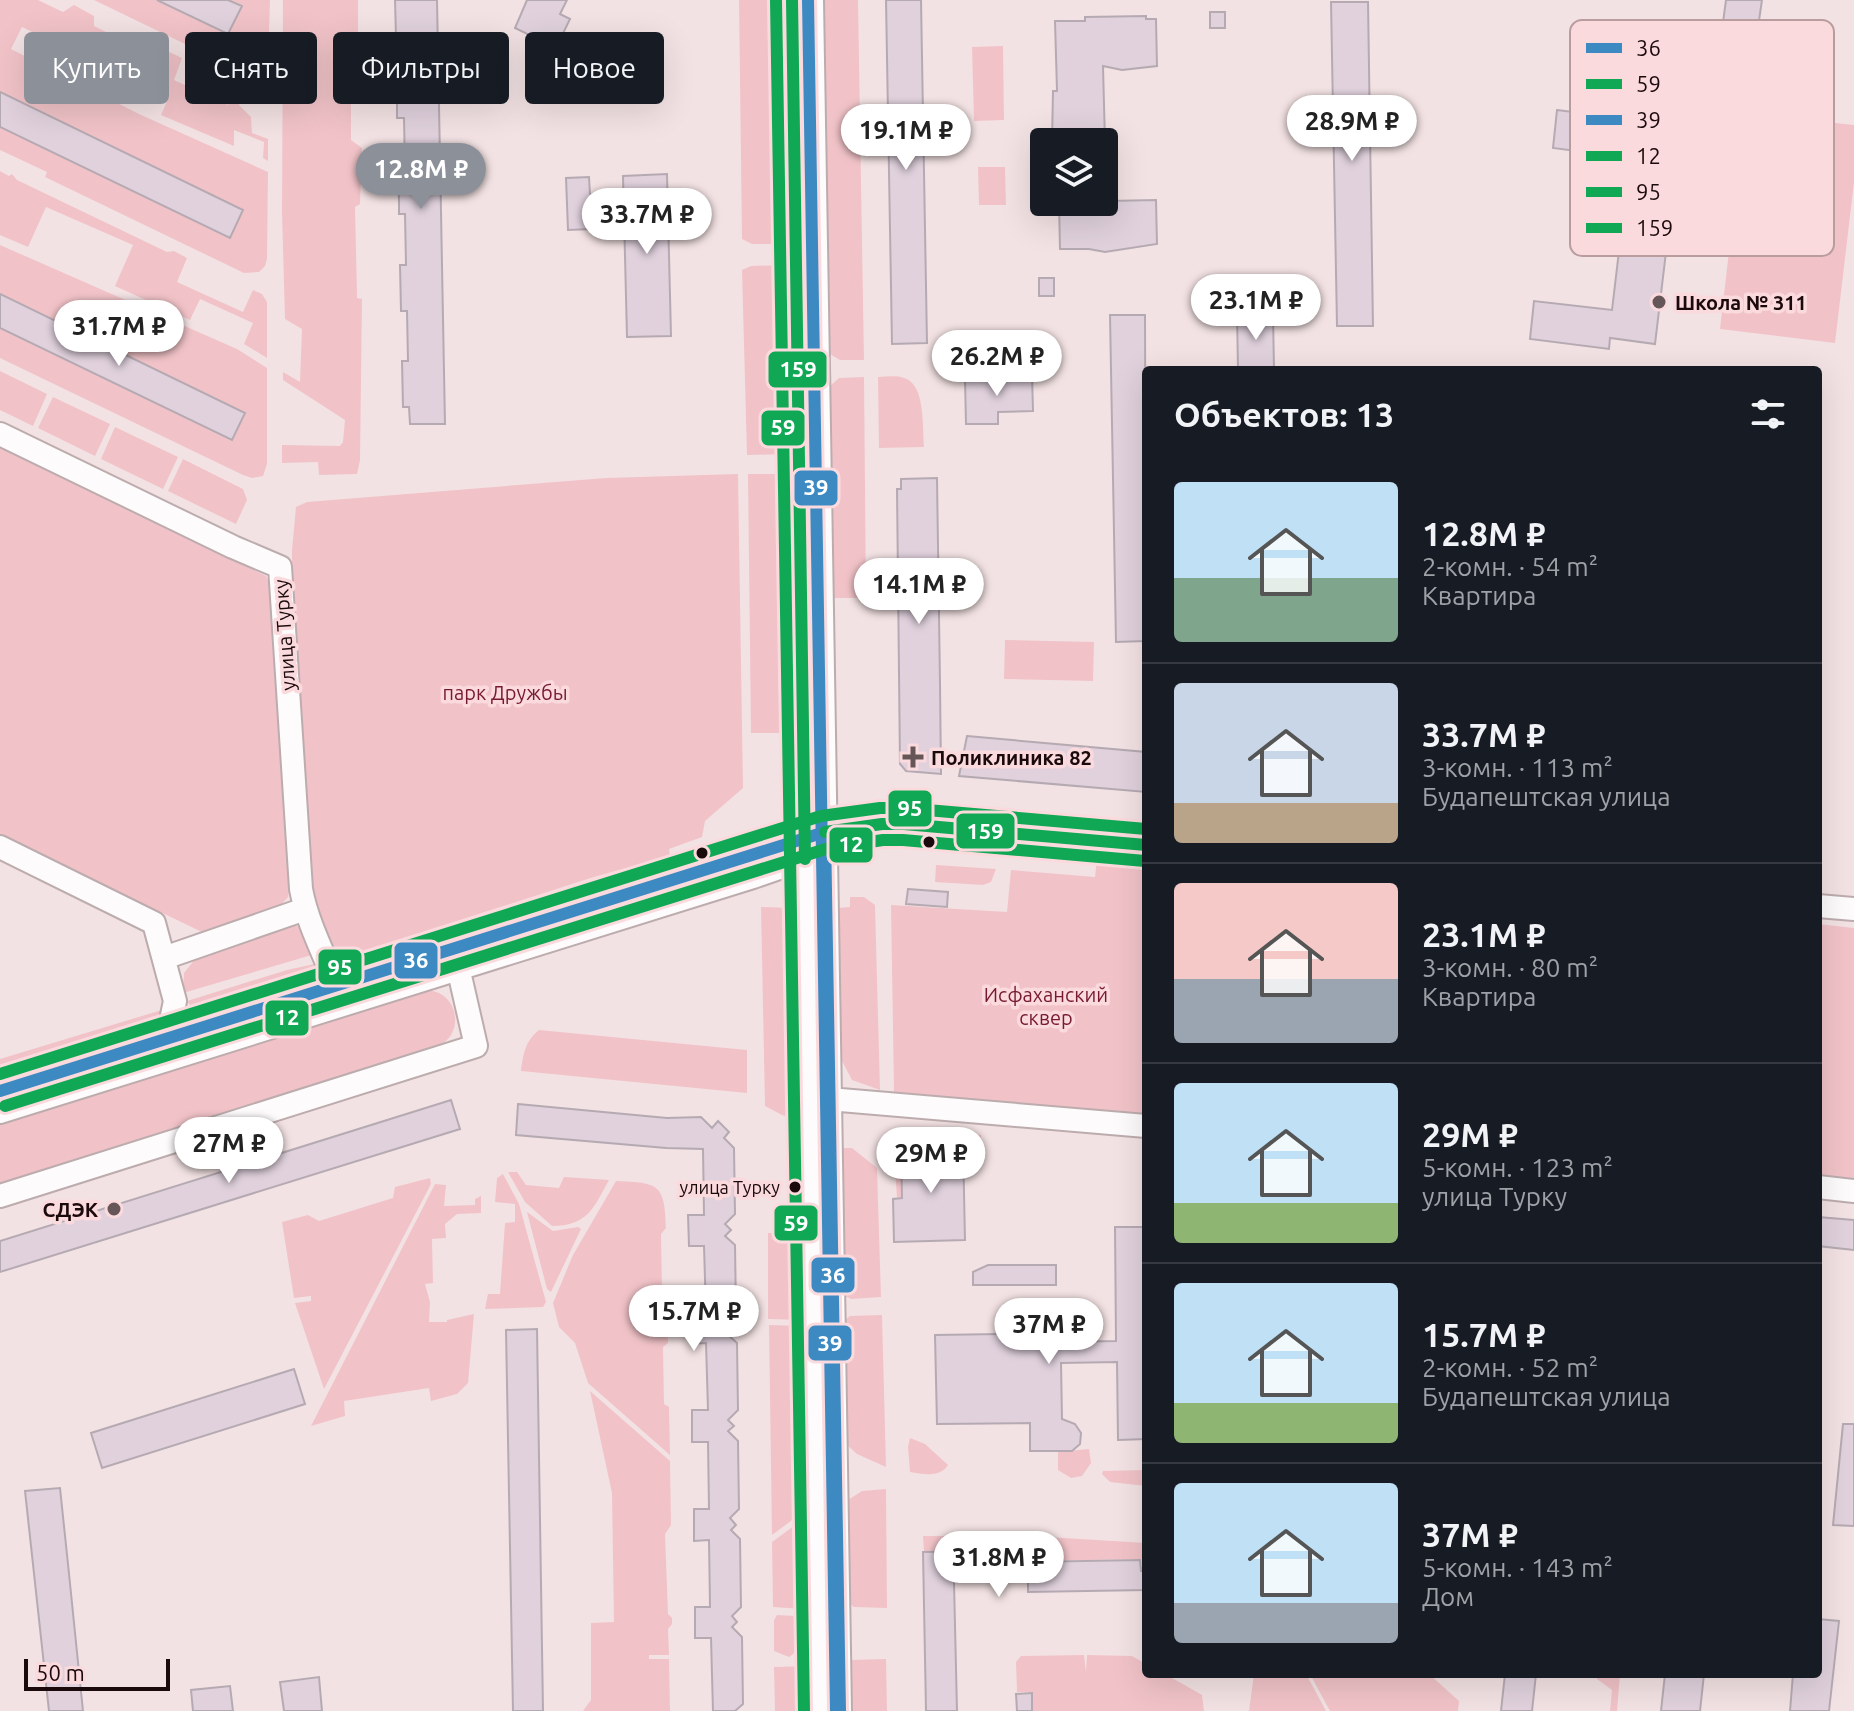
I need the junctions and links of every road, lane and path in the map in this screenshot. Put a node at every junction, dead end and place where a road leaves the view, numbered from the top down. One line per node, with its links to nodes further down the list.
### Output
1 (792, 0): 4 (street)
2 (812, 0): 4 (street)
3 (0, 434): 8 (street, улица Турку)
4 (812, 843): 5 (street); 11 (street); 15 (street); 15 (street)
5 (1142, 845)
6 (0, 847): 10 (street)
7 (1822, 906): 9 (street)
8 (305, 909): 10 (street); 12 (street, улица Турку)
9 (1854, 909)
10 (164, 958): 13 (street)
11 (456, 959): 12 (street); 20 (street)
12 (340, 995): 13 (street); 16 (street)
13 (159, 1041): 14 (street)
14 (0, 1091)
15 (819, 1098): 17 (street); 21 (street); 22 (street)
16 (0, 1112)
17 (1142, 1126)
18 (1822, 1187): 19 (street)
19 (1854, 1191)
20 (0, 1196)
21 (820, 1711)
22 (840, 1711)

